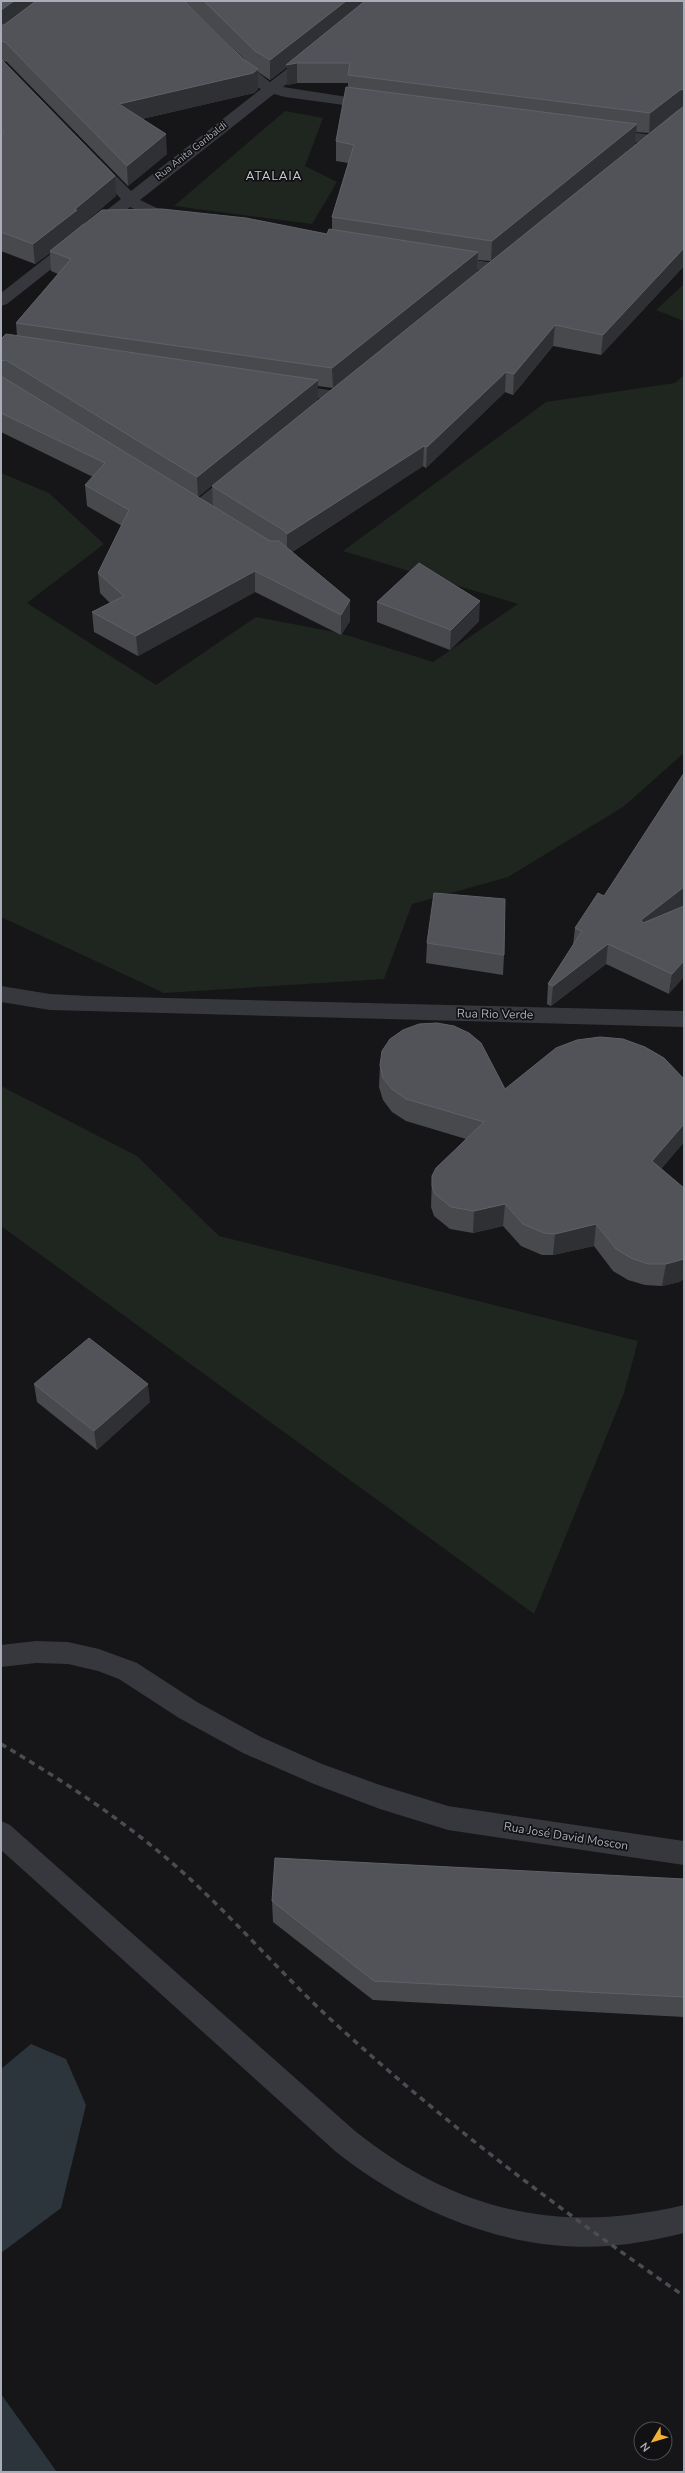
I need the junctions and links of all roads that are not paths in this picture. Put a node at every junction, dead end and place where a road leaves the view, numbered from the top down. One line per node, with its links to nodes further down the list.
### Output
1 (320, 50): 3 (street, Rua Anita Garibaldi)
2 (228, 54): 3 (street)
3 (271, 88): 4 (street); 8 (street, Rua Anita Garibaldi)
4 (391, 108)
5 (589, 132): 7 (street)
6 (82, 149): 8 (street)
7 (634, 154)
8 (130, 199): 9 (street); 12 (street, Rua Anita Garibaldi)
9 (187, 222)
10 (431, 258): 11 (street)
11 (476, 282)
12 (1, 301)
13 (274, 387): 14 (street)
14 (318, 410)
15 (246, 469): 16 (street)
16 (198, 508)
17 (1, 994): 18 (street, Rua Rio Verde)
18 (684, 1019)
19 (1, 1656): 21 (street, Rua José David Moscon)
20 (1, 1833): 22 (street)
21 (684, 1854)
22 (684, 2219)

